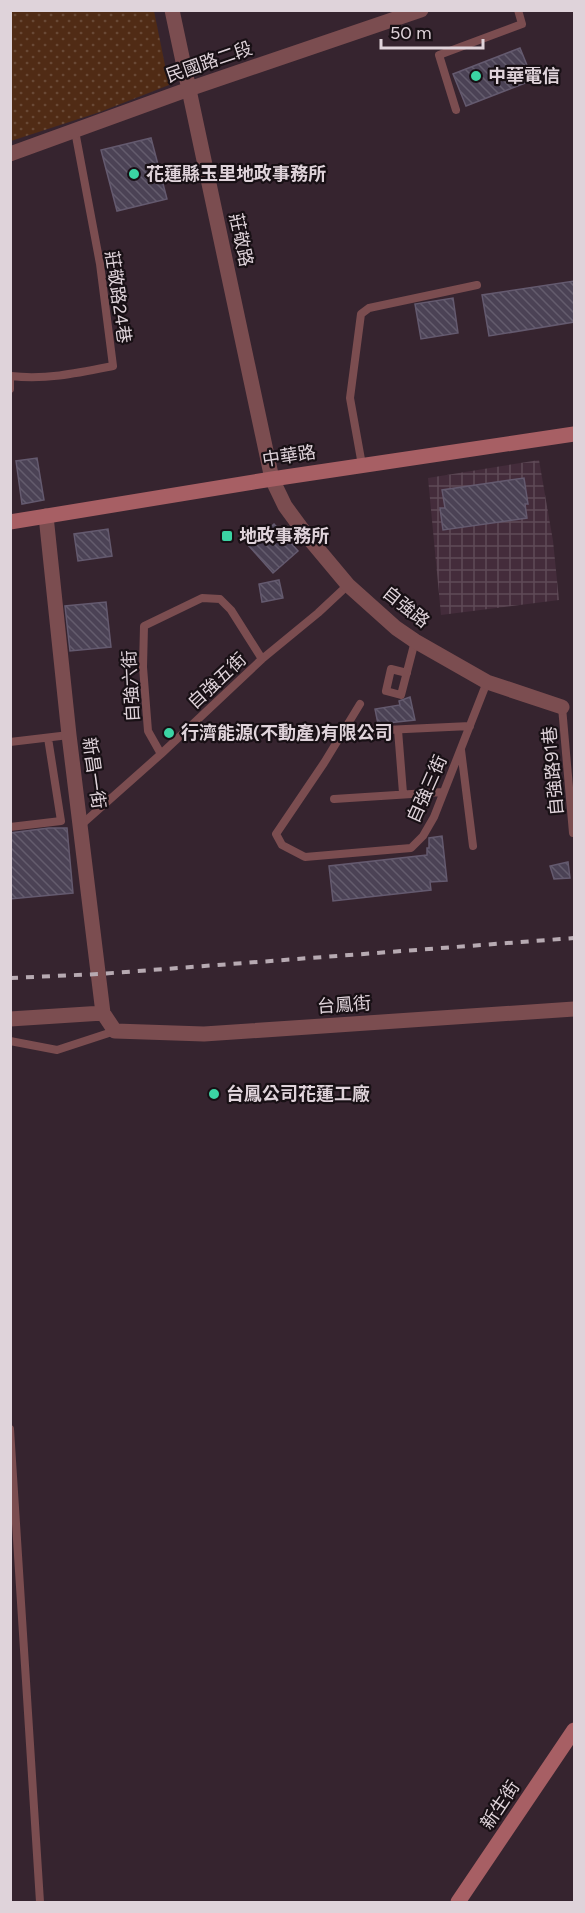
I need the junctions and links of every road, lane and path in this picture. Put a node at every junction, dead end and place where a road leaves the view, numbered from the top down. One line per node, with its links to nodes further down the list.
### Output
1 (172, 10): 5 (street, 莊敬路)
2 (421, 10): 4 (street, 民國路二段)
3 (518, 10): 6 (lane)
4 (380, 17): 5 (street, 民國路二段)
5 (189, 89): 7 (street, 民國路二段); 14 (street, 莊敬路)
6 (456, 110)
7 (75, 131): 8 (street, 民國路二段); 10 (lane, 莊敬路24巷)
8 (10, 154)
9 (477, 285): 13 (lane)
10 (11, 376): 11 (lane, 莊敬路24巷)
11 (10, 389)
12 (574, 434): 13 (street, 中華路)
13 (362, 465): 14 (street, 中華路)
14 (272, 478): 15 (street, 中華路); 17 (street, 自強路)
15 (46, 516): 16 (street, 中華路); 27 (street, 新昌一街)
16 (10, 522)
17 (348, 585): 18 (street, 自強路); 19 (lane, 自強五街)
18 (414, 641): 20 (lane); 21 (street, 自強路)
19 (262, 659): 31 (lane, 自強五街); 31 (lane, 自強六街)
20 (407, 673)
21 (487, 682): 23 (street, 自強路); 24 (lane, 自強三街)
22 (360, 704): 26 (lane)
23 (562, 707): 37 (lane, 自強路91巷)
24 (470, 726): 25 (lane); 30 (lane, 自強三街)
25 (398, 730): 26 (lane); 33 (lane)
26 (342, 732): 32 (lane, 自強三街)
27 (69, 735): 28 (lane); 35 (street, 新昌一街)
28 (48, 738): 29 (lane); 36 (lane)
29 (10, 742)
30 (461, 748): 32 (lane, 自強三街); 38 (lane)
31 (161, 754): 35 (lane, 自強五街)
32 (443, 792): 33 (lane)
33 (404, 793): 34 (lane)
34 (334, 799)
35 (81, 825): 40 (street, 新昌一街)
36 (10, 827)
37 (573, 832)
38 (473, 846)
39 (574, 1009): 42 (street, 台鳳街)
40 (103, 1013): 41 (street); 42 (street, 新昌一街)
41 (10, 1019)
42 (115, 1031): 43 (lane)
43 (10, 1041)
44 (10, 1429): 46 (lane)
45 (574, 1730): 47 (street, 新生街)
46 (40, 1902)
47 (458, 1902)

